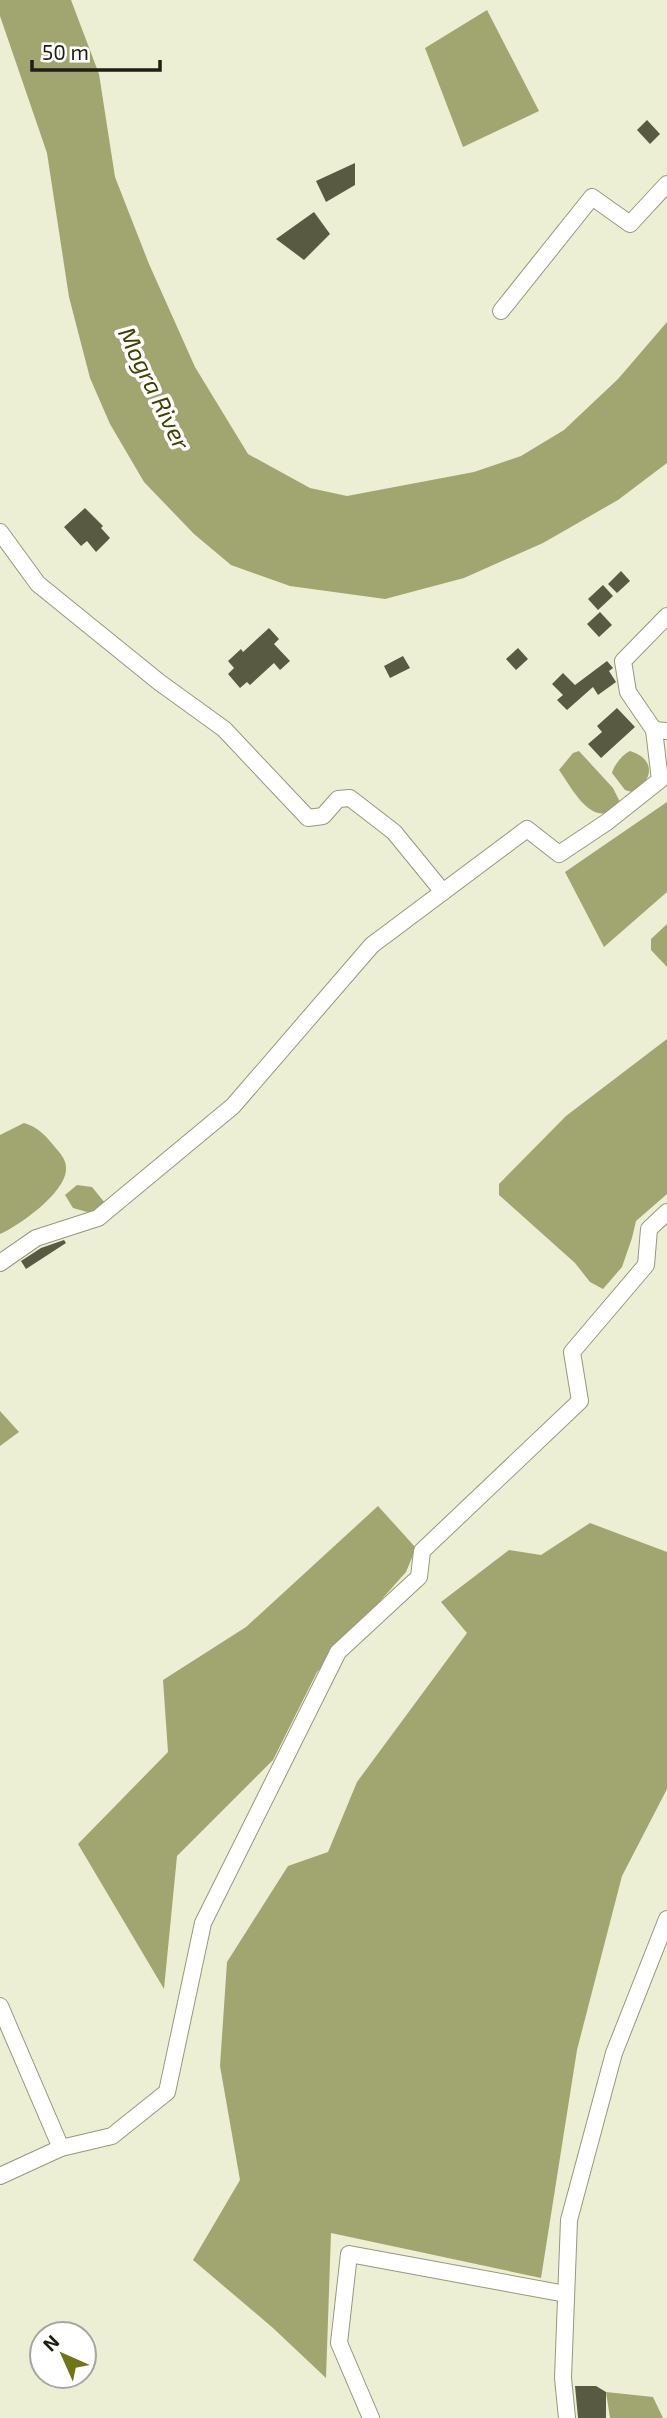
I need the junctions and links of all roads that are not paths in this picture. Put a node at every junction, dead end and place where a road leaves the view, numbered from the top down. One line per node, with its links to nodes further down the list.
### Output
1 (667, 184): 2 (street)
2 (501, 311)
3 (0, 532): 6 (street)
4 (667, 616): 5 (street)
5 (661, 731): 6 (street)
6 (443, 892): 8 (street)
7 (667, 1212): 11 (street)
8 (0, 1263)
9 (667, 1919): 13 (street)
10 (0, 2006): 11 (street)
11 (61, 2148): 12 (street)
12 (0, 2176)
13 (566, 2294): 14 (street); 15 (street)
14 (371, 2418)
15 (567, 2418)

